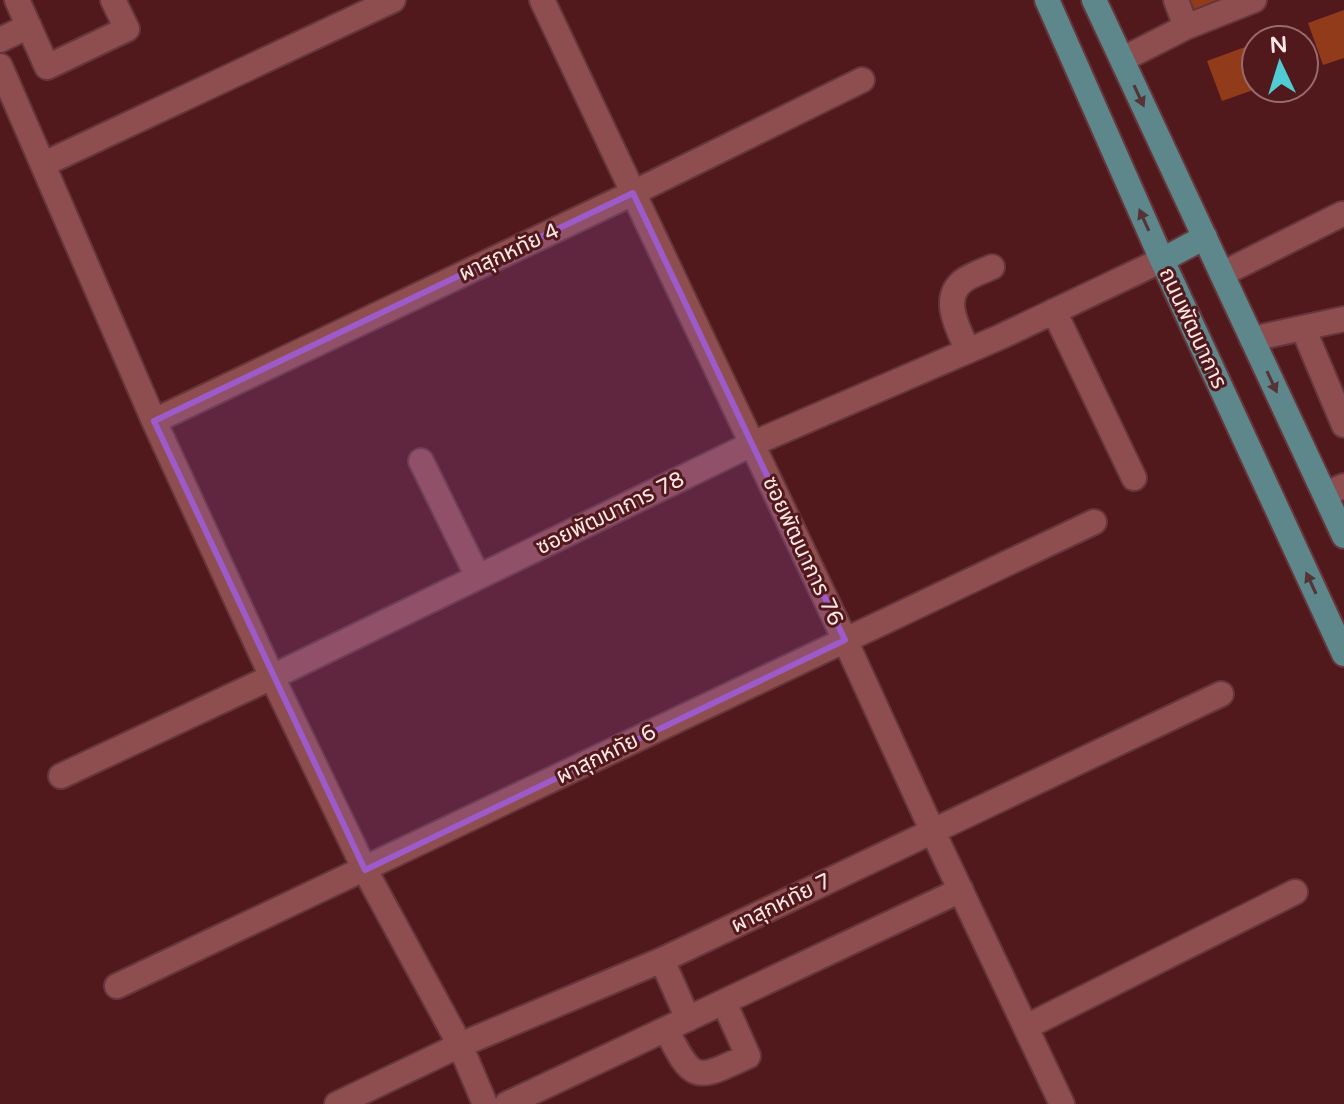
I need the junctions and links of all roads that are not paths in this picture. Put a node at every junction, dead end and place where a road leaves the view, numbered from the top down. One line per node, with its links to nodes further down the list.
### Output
1 (17, 0): 9 (street)
2 (113, 0): 9 (street)
3 (393, 0): 15 (street)
4 (542, 0): 16 (street, ซอยพัฒนาการ 76)
5 (1047, 0): 19 (main road, ถนนพัฒนาการ, one-way to 5)
6 (1176, 0): 10 (street)
7 (1254, 0): 10 (street)
8 (1102, 2): 12 (main road)
9 (29, 26): 11 (street)
10 (1186, 27): 12 (street)
11 (0, 40)
12 (1123, 59): 18 (main road, one-way to 18)
13 (0, 66): 15 (street)
14 (862, 80): 16 (street, ผาสุกหทัย 4)
15 (44, 164): 27 (street)
16 (633, 193): 27 (street, ผาสุกหทัย 4); 29 (street, ซอยพัฒนาการ 76)
17 (1342, 214): 21 (street)
18 (1205, 237): 19 (main road); 21 (main road)
19 (1162, 260): 22 (street, ซอยพัฒนาการ 78); 37 (main road, ถนนพัฒนาการ, one-way to 19)
20 (992, 267): 26 (street)
21 (1222, 274): 25 (main road)
22 (1054, 311): 26 (street, ซอยพัฒนาการ 78); 31 (street)
23 (1344, 319): 24 (street)
24 (1303, 328): 25 (street); 28 (street)
25 (1252, 339): 32 (main road, one-way to 32)
26 (968, 351): 29 (street, ซอยพัฒนาการ 78)
27 (154, 421): 38 (street)
28 (1344, 425)
29 (752, 444): 35 (street, ซอยพัฒนาการ 78); 36 (street, ซอยพัฒนาการ 76)
30 (421, 461): 35 (street)
31 (1134, 478)
32 (1334, 490): 34 (main road)
33 (1094, 522): 36 (street, ผาสุกหทัย 6)
34 (1344, 536)
35 (478, 577): 38 (street, ซอยพัฒนาการ 78)
36 (845, 640): 41 (street, ซอยพัฒนาการ 76); 42 (street, ผาสุกหทัย 6)
37 (1344, 654)
38 (272, 677): 40 (street, ซอยพัฒนาการ 78); 42 (street)
39 (1221, 694): 41 (street, ผาสุกหทัย 7)
40 (61, 776)
41 (932, 830): 43 (street, ซอยพัฒนาการ 76); 45 (street, ผาสุกหทัย 7)
42 (365, 870): 46 (street, ผาสุกหทัย 6); 50 (street)
43 (961, 890): 47 (street); 49 (street, ซอยพัฒนาการ 76)
44 (1295, 892): 49 (street)
45 (662, 960): 48 (street); 50 (street, ผาสุกหทัย 7)
46 (117, 986)
47 (724, 1002): 48 (street); 48 (street)
48 (677, 1024): 53 (street)
49 (1026, 1027): 54 (street, ซอยพัฒนาการ 76)
50 (460, 1045): 51 (street, ผาสุกหทัย 7); 52 (street)
51 (337, 1104)
52 (485, 1104)
53 (507, 1104)
54 (1062, 1104)

